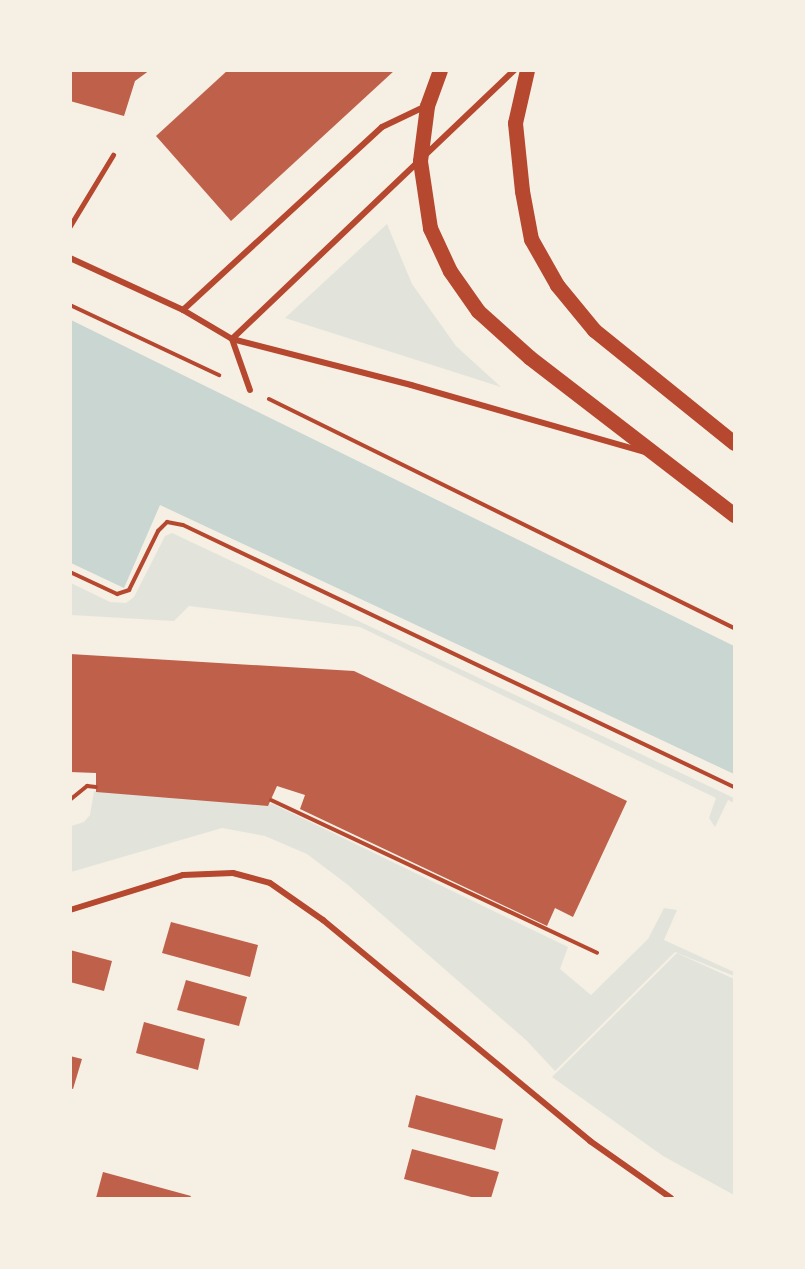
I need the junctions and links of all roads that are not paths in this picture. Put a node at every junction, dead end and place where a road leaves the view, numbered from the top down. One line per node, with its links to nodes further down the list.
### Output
1 (440, 70): 4 (main road)
2 (514, 70): 6 (street)
3 (528, 70): 12 (main road)
4 (427, 106): 6 (main road); 9 (street)
5 (113, 155): 7 (lane)
6 (420, 161): 10 (street); 13 (main road)
7 (70, 226)
8 (70, 258): 9 (street)
9 (183, 310): 10 (street)
10 (232, 339): 11 (street); 13 (street)
11 (250, 390)
12 (735, 444)
13 (657, 456): 14 (main road)
14 (735, 515)
15 (70, 910): 16 (street)
16 (671, 1198)

